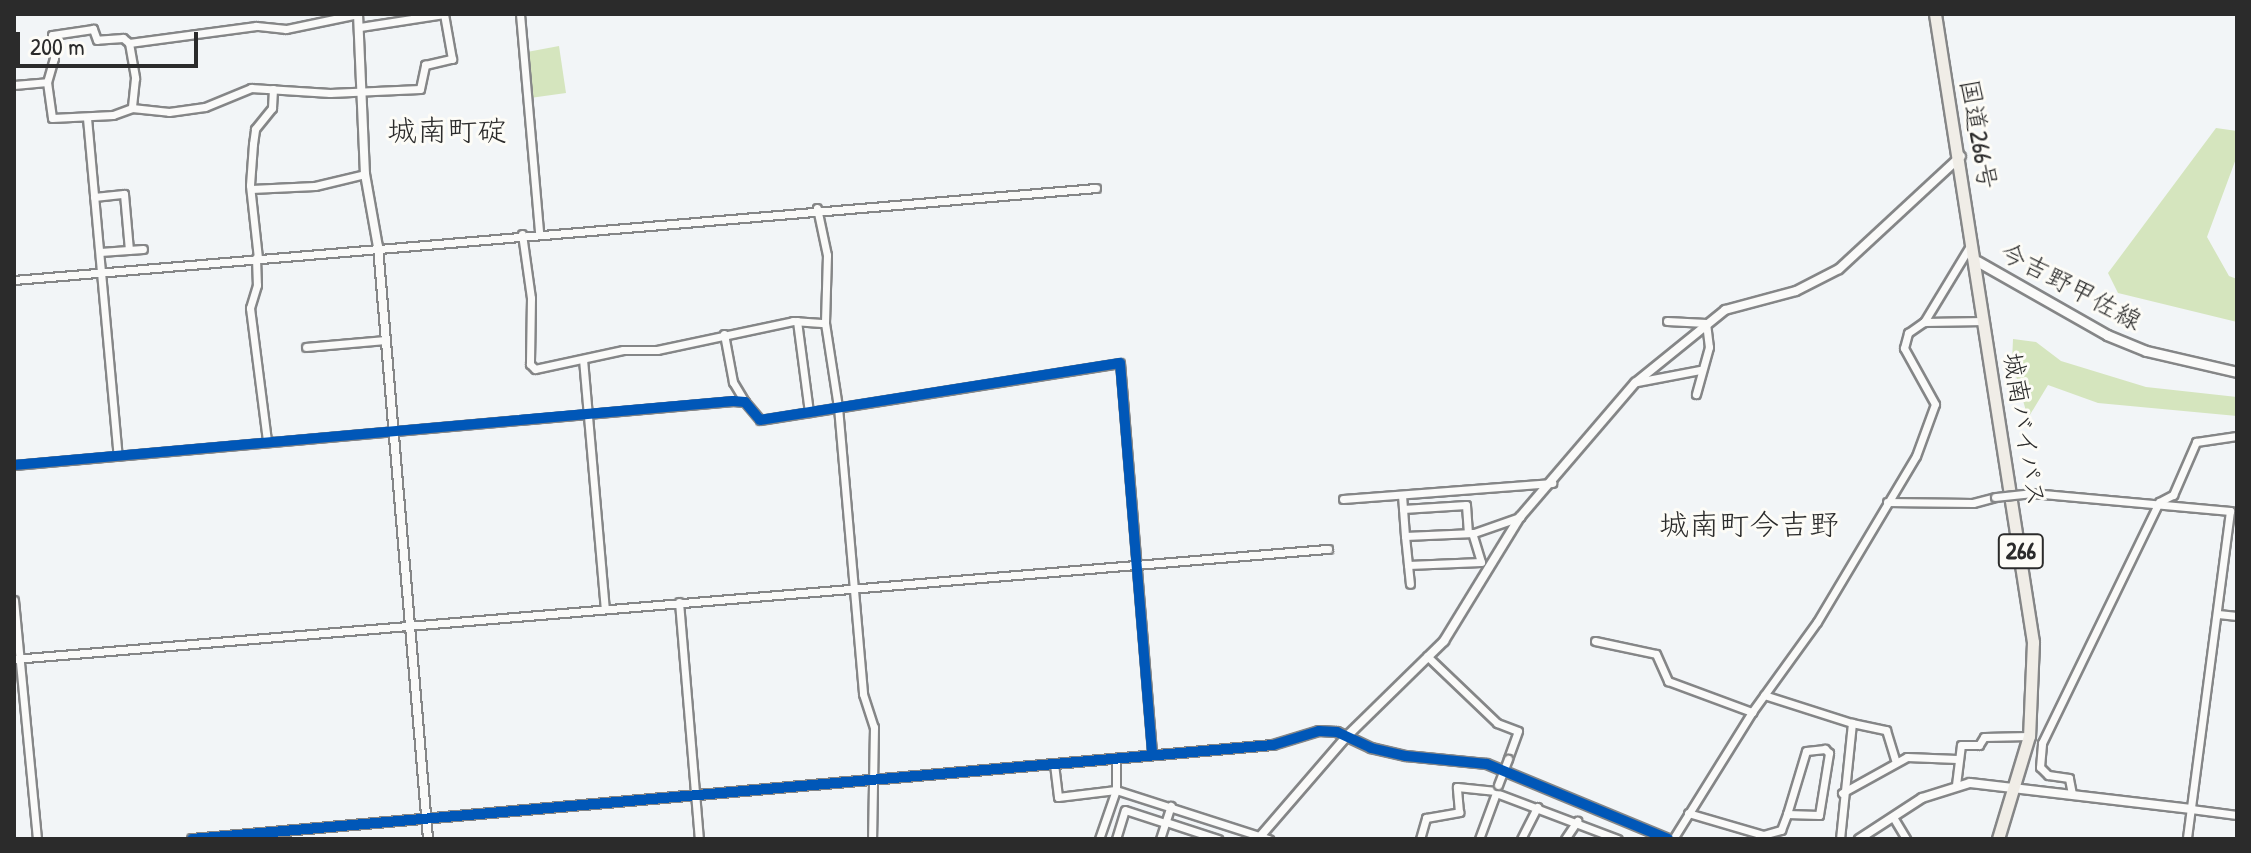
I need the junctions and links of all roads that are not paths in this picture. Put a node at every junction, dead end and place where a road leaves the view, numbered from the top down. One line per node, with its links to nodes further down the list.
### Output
1 (358, 14): 6 (street); 7 (street)
2 (430, 14): 5 (street); 11 (street)
3 (520, 14): 20 (street)
4 (1935, 14): 14 (highway, 国道266号 / 266)
5 (403, 18): 6 (street)
6 (360, 27): 11 (street)
7 (129, 43): 8 (street); 12 (street)
8 (47, 82): 9 (street); 13 (street)
9 (14, 85)
10 (273, 89): 11 (street); 12 (street); 17 (street)
11 (365, 92): 15 (street)
12 (132, 108): 13 (street)
13 (87, 118): 18 (street)
14 (1961, 156): 21 (highway, 国道266号 / 266); 36 (street)
15 (365, 174): 17 (street); 23 (street)
16 (1096, 188): 19 (street)
17 (251, 189): 27 (street)
18 (94, 197): 25 (street); 26 (street)
19 (817, 208): 20 (street); 35 (street)
20 (539, 233): 22 (street)
21 (1973, 233): 28 (highway, 国道266号 / 266); 34 (street)
22 (522, 234): 23 (street); 40 (street)
23 (378, 247): 27 (street); 38 (street)
24 (143, 249): 25 (street)
25 (129, 250): 26 (street)
26 (100, 252): 29 (street)
27 (257, 258): 29 (street); 51 (street)
28 (1977, 261): 33 (highway, 城南バイパス / 266); 42 (main road, 今吉野甲佐線)
29 (102, 272): 30 (street); 52 (street)
30 (14, 280)
31 (797, 321): 35 (street); 37 (street); 47 (street)
32 (1667, 321): 36 (street)
33 (1986, 321): 34 (street); 81 (highway, 城南バイパス / 266)
34 (1924, 322): 57 (street)
35 (825, 323): 46 (street)
36 (1706, 323): 41 (street); 43 (street)
37 (724, 334): 40 (street); 45 (street)
38 (385, 340): 39 (street); 49 (street)
39 (306, 347)
40 (583, 359): 48 (street)
41 (1700, 370): 43 (street); 44 (street)
42 (2237, 372)
43 (1635, 383): 54 (street)
44 (1696, 394)
45 (745, 402): 47 (street); 48 (street)
46 (838, 407): 47 (street); 65 (street); 67 (street)
47 (809, 412)
48 (589, 414): 49 (street); 70 (street)
49 (393, 431): 51 (street); 73 (street)
50 (2237, 436): 58 (street)
51 (272, 442): 52 (street)
52 (118, 456): 53 (street)
53 (14, 465)
54 (1552, 483): 55 (street); 60 (street)
55 (1402, 495): 56 (street); 59 (street)
56 (1343, 499)
57 (1887, 502): 58 (street, bridge); 77 (street)
58 (2159, 502): 71 (street); 93 (street)
59 (1403, 509): 61 (street); 62 (street)
60 (1520, 517): 61 (street); 75 (street)
61 (1470, 533): 62 (street); 64 (street)
62 (1405, 536): 64 (street)
63 (1328, 549): 65 (street)
64 (1408, 565): 66 (street)
65 (1139, 566): 67 (street); 82 (street)
66 (1410, 584)
67 (853, 588): 69 (street); 87 (street)
68 (14, 600): 76 (street)
69 (679, 602): 70 (street); 94 (street)
70 (605, 608): 73 (street)
71 (2218, 614): 72 (street); 97 (street)
72 (2237, 616)
73 (409, 625): 76 (street); 102 (street)
74 (1595, 641): 78 (street)
75 (1427, 656): 80 (street); 90 (street, bridge)
76 (18, 659): 106 (street)
77 (1764, 695): 78 (street); 79 (street)
78 (1752, 712): 98 (street)
79 (1852, 723): 85 (street); 92 (street)
80 (1347, 736): 82 (street); 105 (street); 120 (street)
81 (2029, 736): 84 (street); 89 (highway, 城南バイパス / 266)
82 (1152, 755): 83 (street)
83 (1116, 759): 86 (street); 91 (street)
84 (1957, 759): 85 (street); 88 (street)
85 (1896, 762): 92 (street)
86 (1054, 764): 87 (street); 91 (street)
87 (873, 781): 94 (street); 110 (street)
88 (1956, 785): 89 (street); 101 (street)
89 (2015, 786): 93 (street); 124 (highway, 城南バイパス / 266)
90 (1497, 789): 96 (street); 115 (street); 116 (street)
91 (1116, 790): 95 (street); 111 (street)
92 (1842, 793): 121 (street)
93 (2072, 794): 97 (street)
94 (696, 796): 102 (street); 109 (street)
95 (1171, 806): 104 (street); 105 (street)
96 (1537, 807): 103 (street); 117 (street)
97 (2191, 809): 100 (street); 125 (street)
98 (1688, 813): 99 (street); 120 (street)
99 (1787, 814): 99 (street)
100 (2237, 815)
101 (1893, 817): 122 (street); 123 (street)
102 (426, 820): 107 (street); 108 (street)
103 (1577, 821): 118 (street); 119 (street)
104 (1165, 823): 112 (street); 113 (street); 114 (street)
105 (1263, 838)
106 (37, 839)
107 (192, 839)
108 (428, 839)
109 (699, 839)
110 (872, 839)
111 (1099, 839)
112 (1116, 839)
113 (1160, 839)
114 (1218, 839)
115 (1420, 839)
116 (1479, 839)
117 (1521, 839)
118 (1565, 839)
119 (1618, 839)
120 (1671, 839)
121 (1840, 839)
122 (1859, 839)
123 (1906, 839)
124 (1998, 839)
125 (2187, 839)

